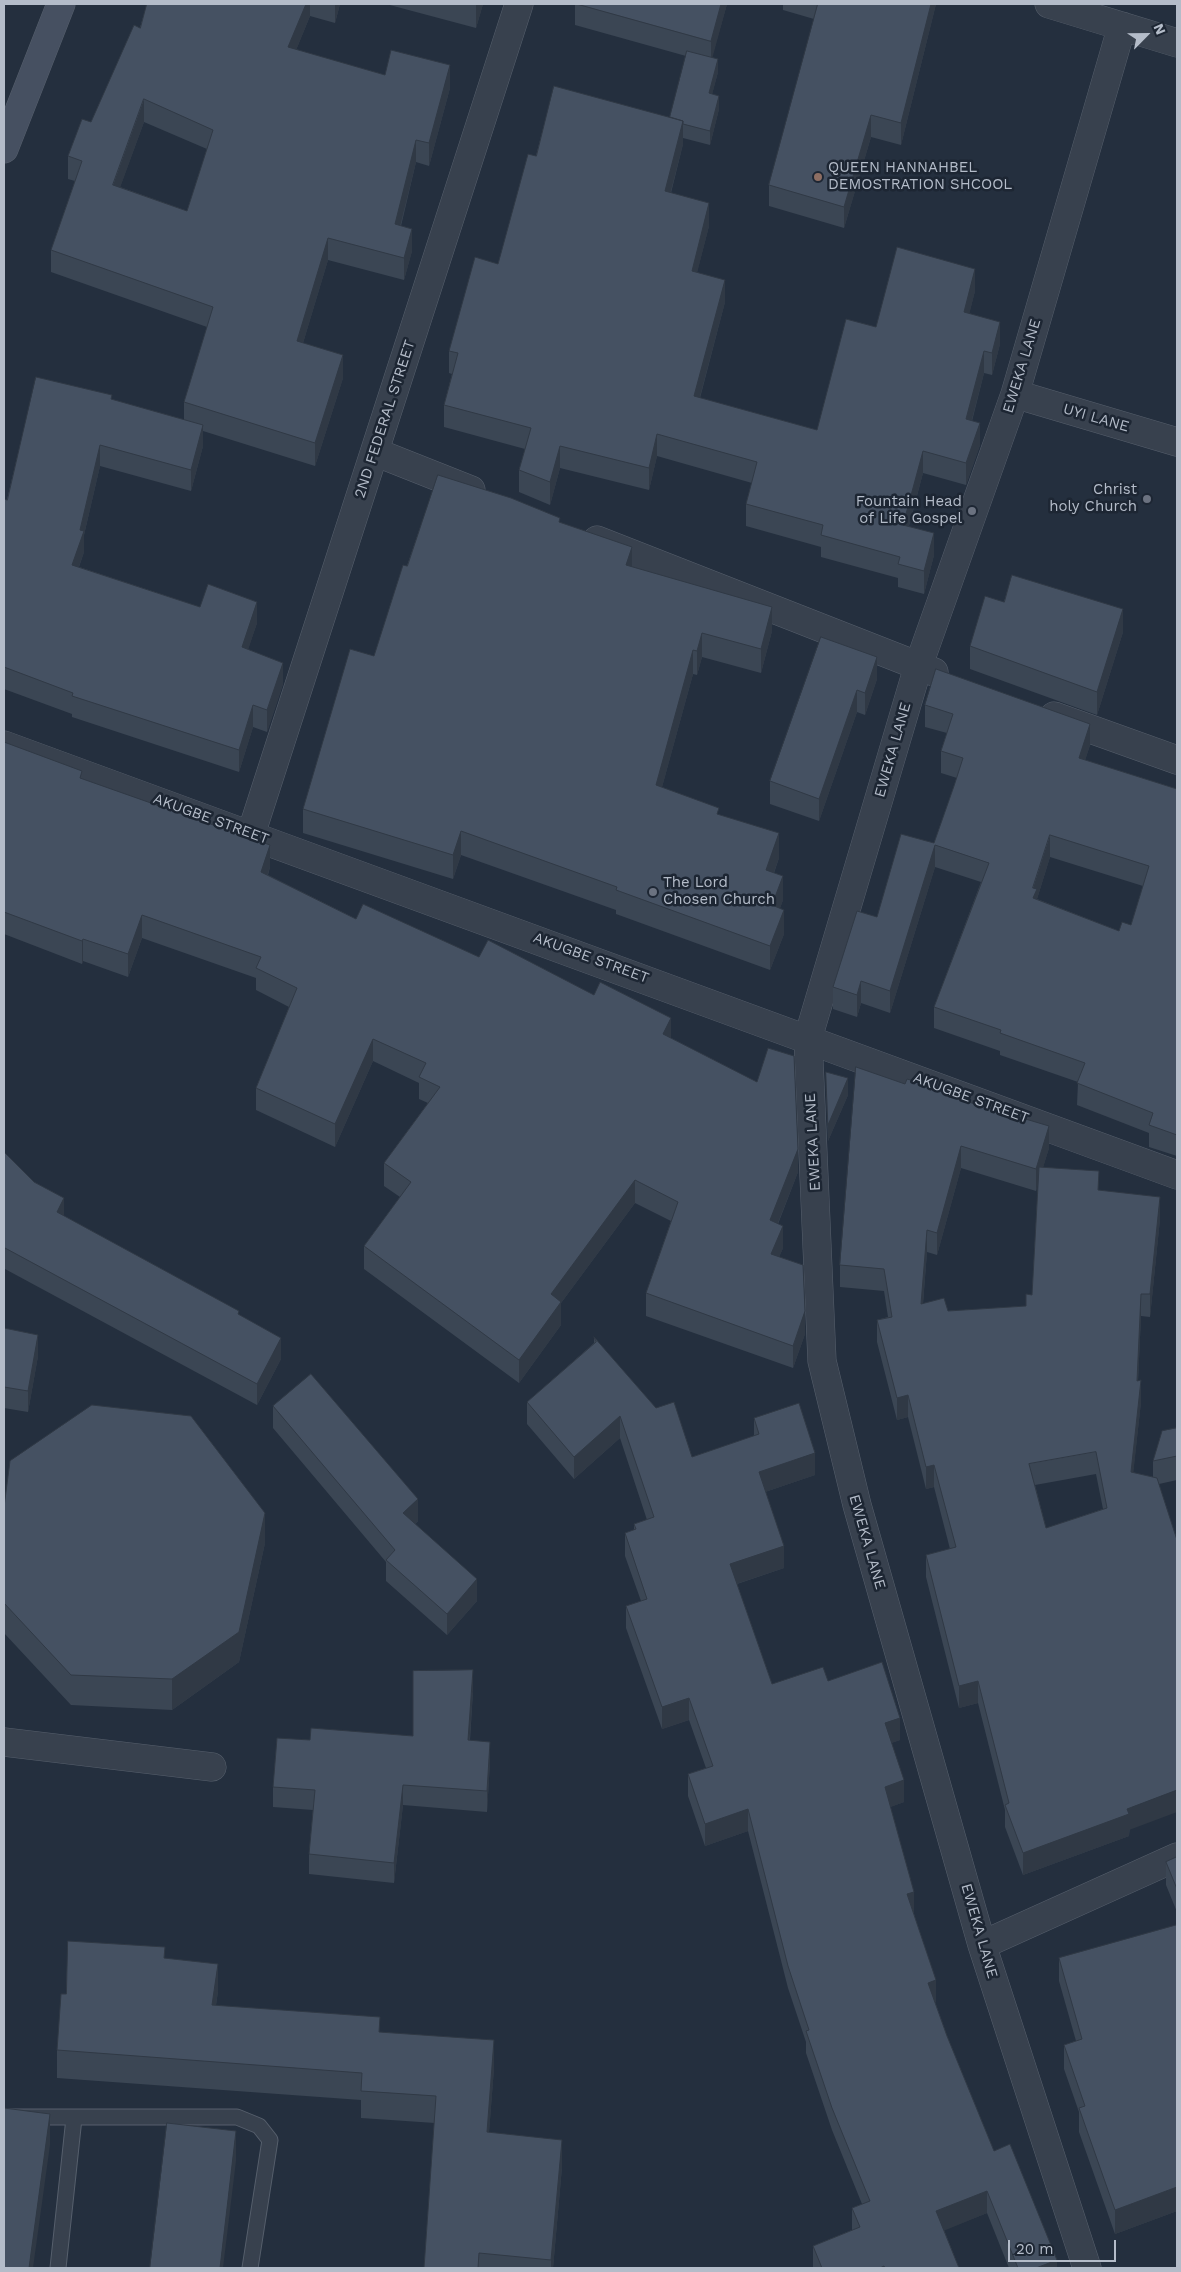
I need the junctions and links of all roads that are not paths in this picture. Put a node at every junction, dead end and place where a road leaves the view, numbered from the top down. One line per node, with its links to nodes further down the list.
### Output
1 (62, 4): 6 (street)
2 (519, 4): 9 (street, 2ND FEDERAL STREET)
3 (1049, 4): 4 (street)
4 (1122, 26): 5 (street); 7 (street, EWEKA LANE)
5 (1177, 43)
6 (4, 149)
7 (1015, 394): 8 (street, UYI LANE); 12 (street, EWEKA LANE)
8 (1177, 442)
9 (374, 452): 10 (street); 17 (street, 2ND FEDERAL STREET)
10 (494, 499)
11 (577, 532): 12 (street)
12 (918, 667): 13 (street); 18 (street, EWEKA LANE)
13 (955, 680)
14 (1029, 707): 16 (street)
15 (4, 745): 17 (street, AKUGBE STREET)
16 (1177, 760)
17 (251, 834): 18 (street, AKUGBE STREET)
18 (808, 1038): 19 (street, AKUGBE STREET); 23 (street, EWEKA LANE)
19 (1177, 1175)
20 (4, 1742): 21 (street)
21 (212, 1767)
22 (1177, 1857): 23 (street)
23 (982, 1945): 28 (street, EWEKA LANE)
24 (4, 2117): 25 (lane)
25 (74, 2118): 26 (lane); 27 (lane)
26 (58, 2268)
27 (250, 2268)
28 (1087, 2268)

